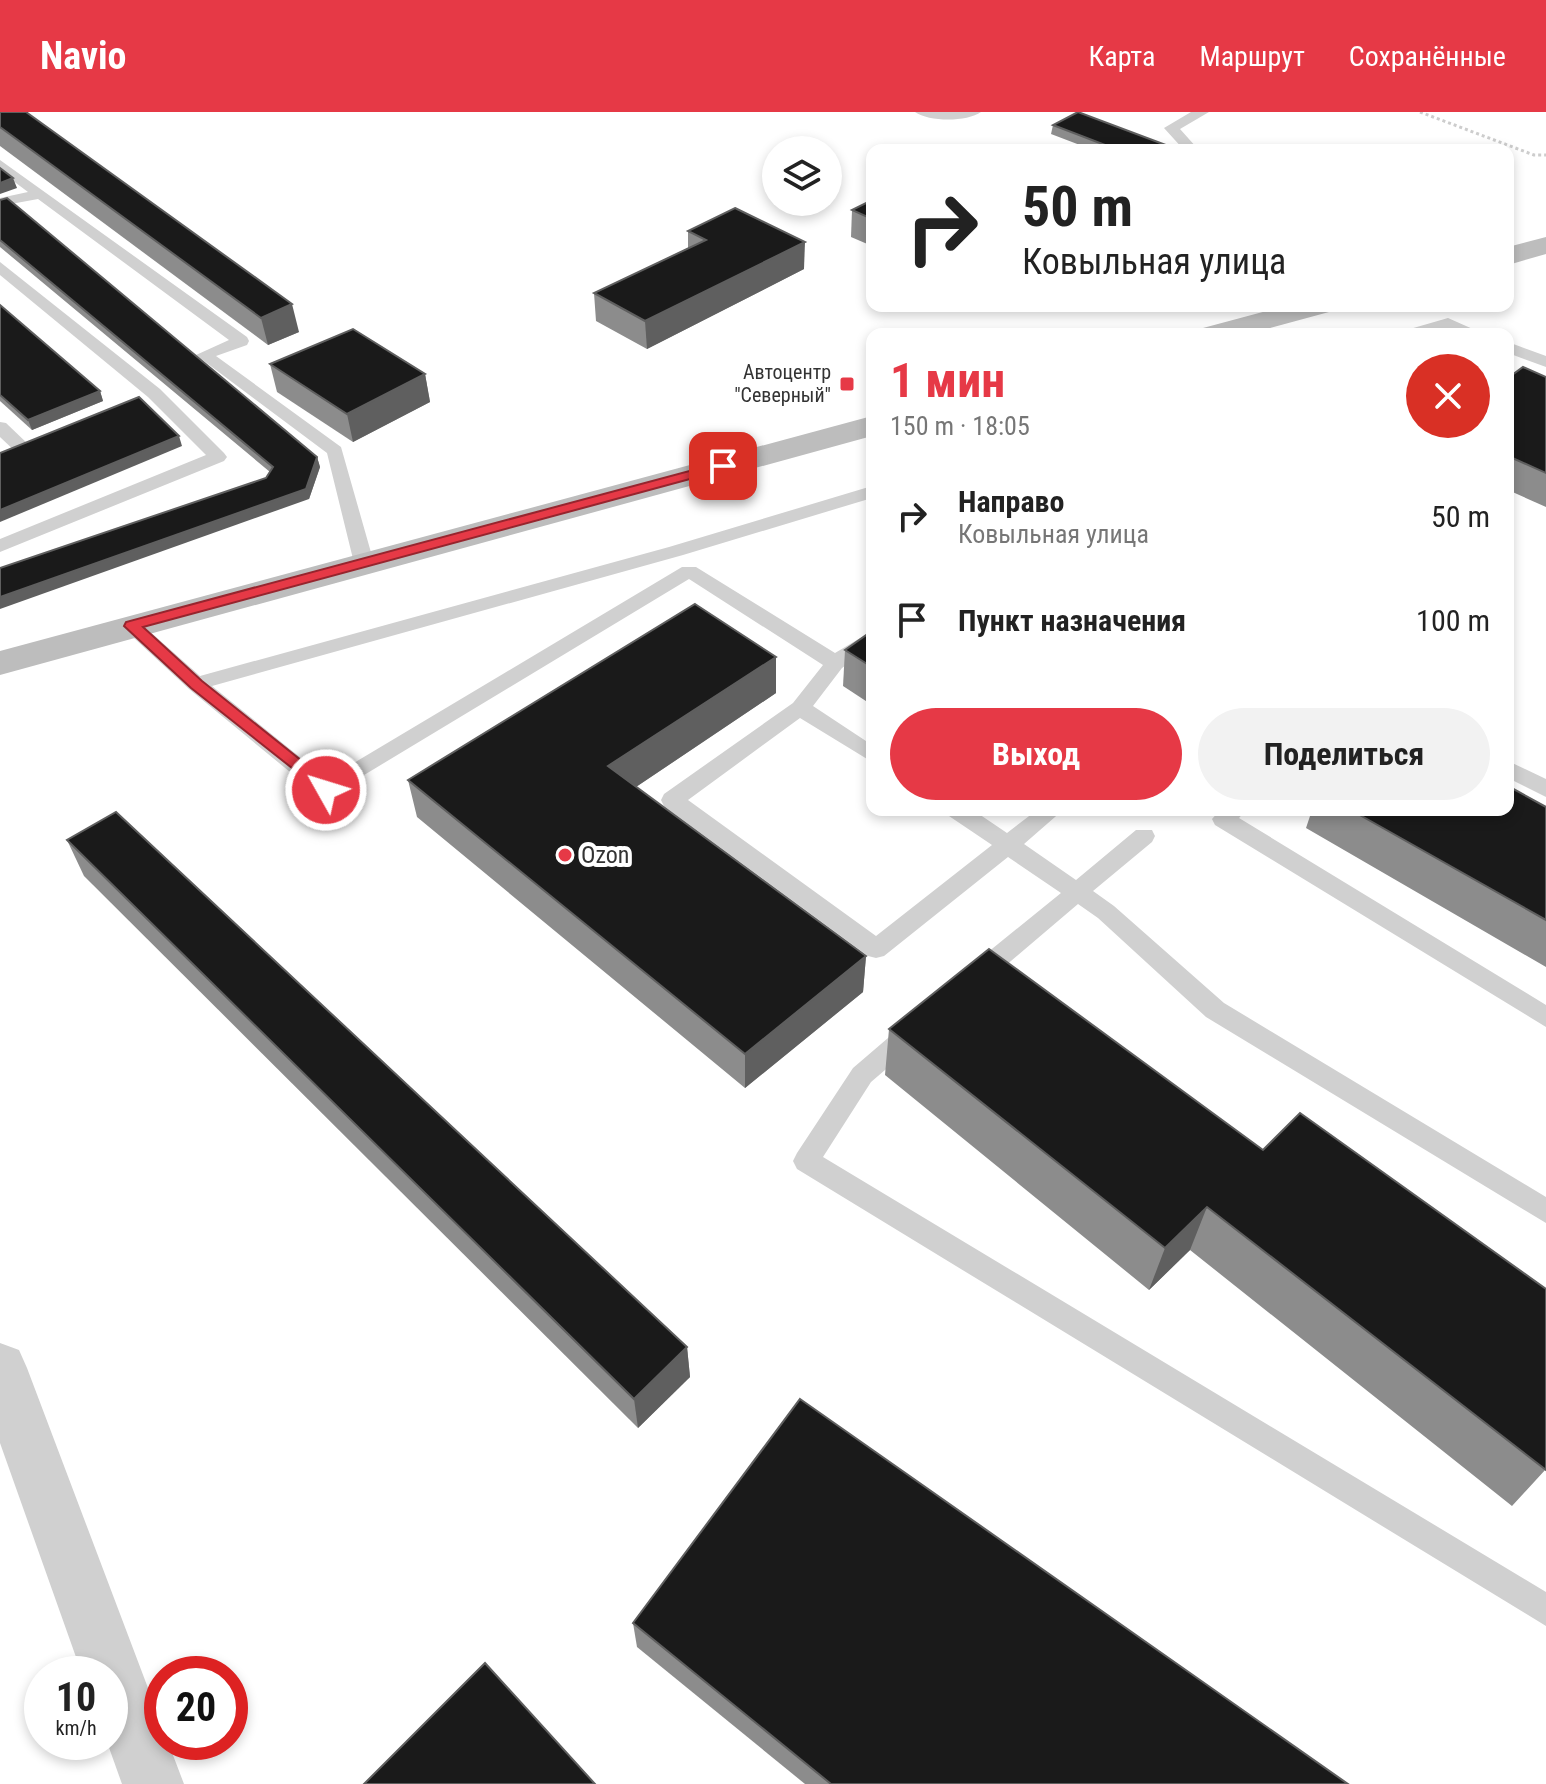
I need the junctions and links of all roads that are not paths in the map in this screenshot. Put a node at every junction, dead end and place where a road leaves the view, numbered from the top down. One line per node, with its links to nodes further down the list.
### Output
1 (922, 112): 2 (lane)
2 (974, 112)
3 (1202, 112): 4 (lane)
4 (1186, 144)
5 (0, 164): 6 (lane)
6 (39, 194): 7 (lane); 23 (lane)
7 (0, 202)
8 (1546, 245): 9 (main road)
9 (1514, 254)
10 (0, 267): 21 (lane)
11 (1296, 312): 12 (main road)
12 (1236, 328)
13 (1430, 328): 14 (lane)
14 (1461, 328)
15 (1514, 349): 16 (lane)
16 (1546, 362)
17 (0, 427): 19 (lane)
18 (866, 428): 23 (main road)
19 (0, 460)
20 (866, 494): 22 (lane)
21 (0, 546)
22 (676, 551): 24 (lane); 29 (lane)
23 (364, 563): 25 (main road)
24 (689, 571): 28 (lane); 29 (lane)
25 (131, 626): 27 (main road); 29 (lane)
26 (866, 641): 28 (lane)
27 (0, 663)
28 (835, 663): 30 (lane)
29 (196, 684)
30 (800, 708): 31 (lane); 38 (lane)
31 (866, 751)
32 (1514, 772): 33 (lane)
33 (1546, 789)
34 (966, 816): 38 (lane)
35 (1045, 816): 38 (lane)
36 (1227, 816): 42 (lane)
37 (1144, 836): 39 (lane)
38 (1010, 844): 39 (lane)
39 (1076, 891): 40 (lane); 43 (lane)
40 (957, 993)
41 (933, 1014): 45 (lane)
42 (1546, 1017)
43 (1546, 1211)
44 (0, 1368): 46 (street)
45 (1546, 1610)
46 (153, 1784)

